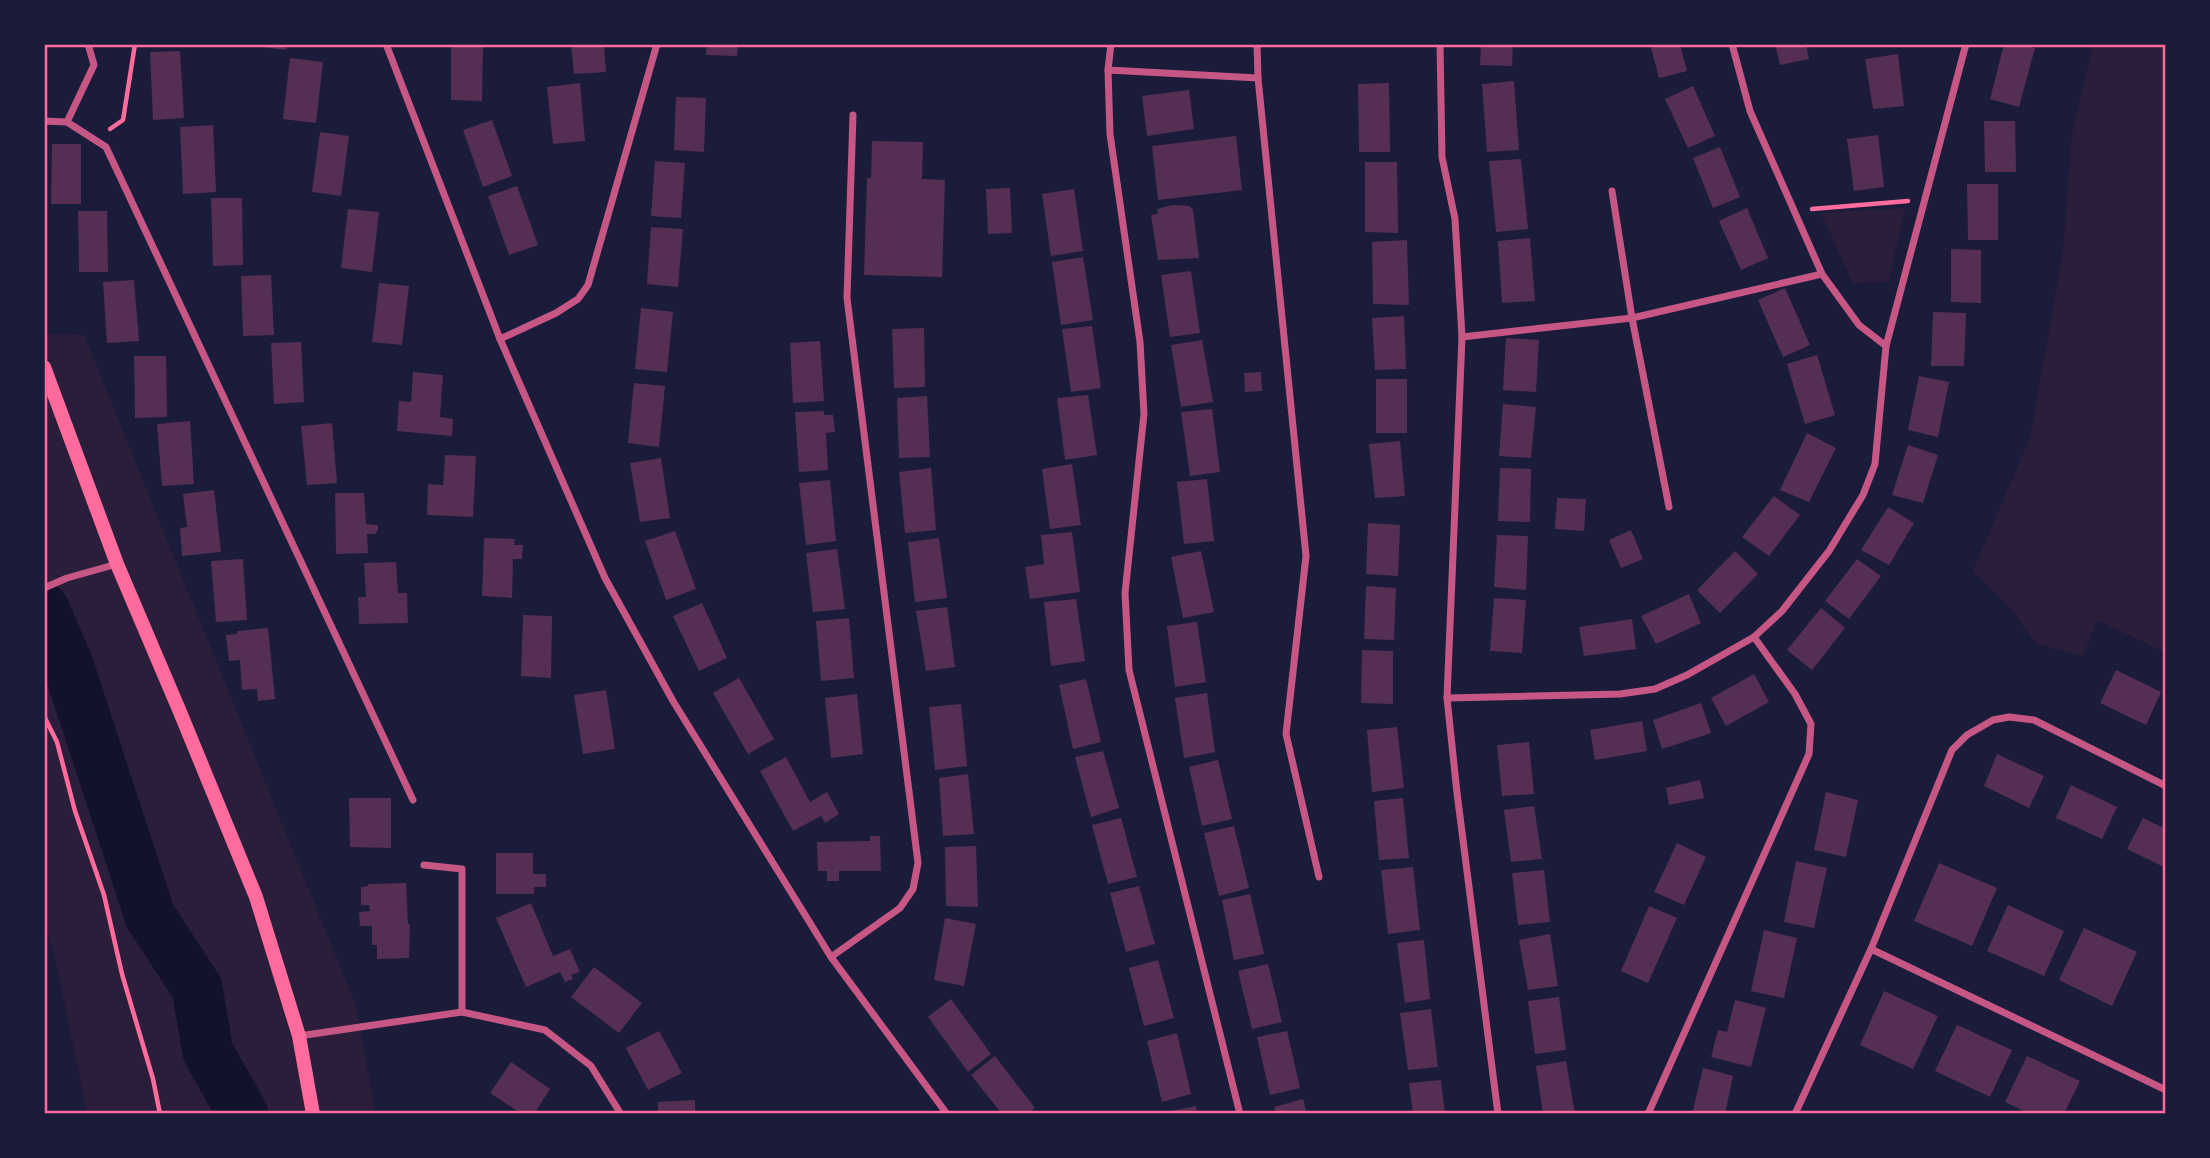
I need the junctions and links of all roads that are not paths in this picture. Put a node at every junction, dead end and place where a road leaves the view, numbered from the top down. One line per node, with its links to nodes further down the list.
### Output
1 (88, 44): 13 (street)
2 (386, 44): 18 (street)
3 (657, 44): 18 (street)
4 (1111, 44): 9 (street)
5 (1257, 44): 10 (street)
6 (1440, 44): 17 (street)
7 (1732, 44): 15 (street)
8 (1966, 44): 19 (street)
9 (1108, 70): 10 (street); 38 (street)
10 (1258, 78): 29 (street)
11 (853, 115): 31 (street)
12 (44, 121): 13 (street)
13 (67, 122): 27 (street)
14 (1612, 191): 16 (street)
15 (1822, 274): 16 (street); 19 (street)
16 (1632, 318): 17 (street); 21 (street)
17 (1462, 337): 25 (street)
18 (500, 339): 31 (street)
19 (1886, 346): 24 (street)
20 (44, 367): 22 (main road)
21 (1669, 507)
22 (117, 564): 23 (street); 33 (main road)
23 (44, 588)
24 (1754, 637): 25 (street); 40 (street)
25 (1447, 698): 39 (street)
26 (2166, 786): 30 (street)
27 (413, 800)
28 (425, 865): 32 (street)
29 (1319, 877)
30 (1871, 949): 34 (street); 41 (street)
31 (831, 957): 37 (street)
32 (462, 1012): 33 (street); 36 (street)
33 (299, 1036): 35 (main road)
34 (2166, 1090)
35 (313, 1114)
36 (619, 1114)
37 (947, 1114)
38 (1240, 1114)
39 (1498, 1114)
40 (1648, 1114)
41 (1795, 1114)

